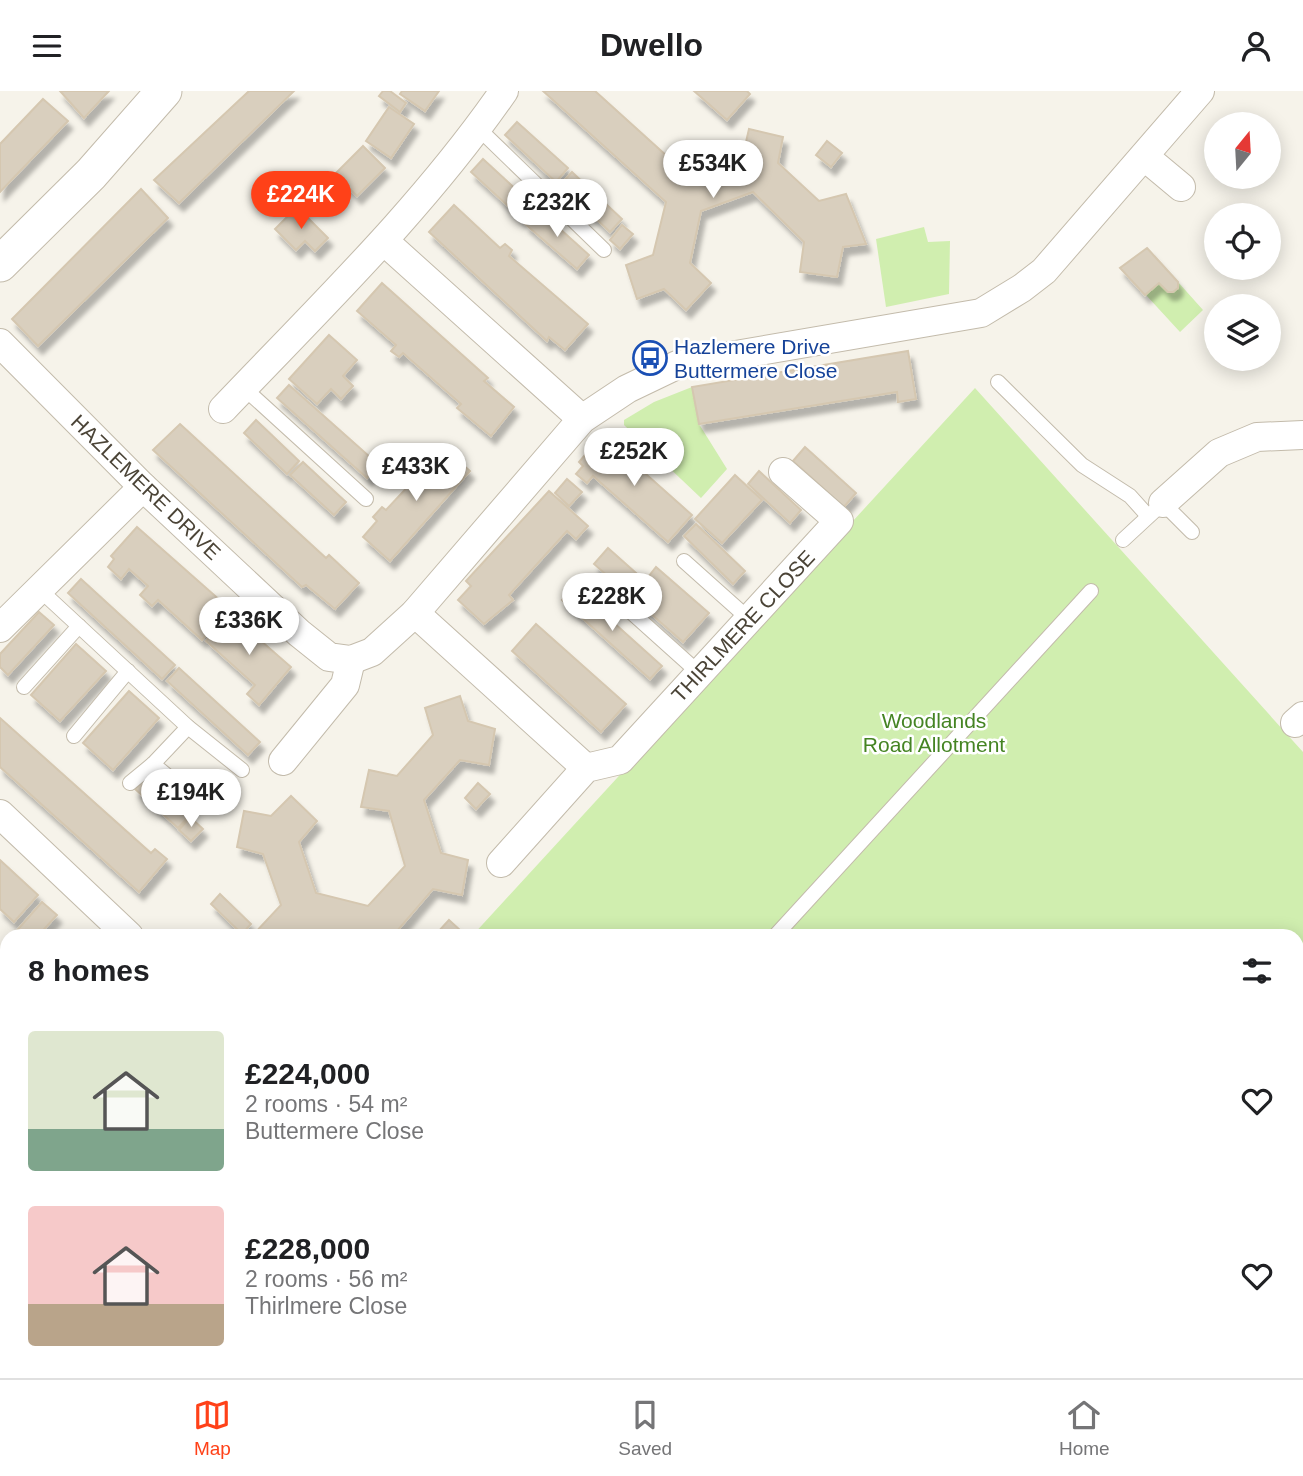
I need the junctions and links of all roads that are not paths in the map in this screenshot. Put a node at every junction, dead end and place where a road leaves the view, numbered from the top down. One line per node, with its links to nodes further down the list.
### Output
1 (164, 91): 9 (street)
2 (504, 91): 4 (street)
3 (1200, 91): 5 (street)
4 (478, 128): 7 (street); 8 (lane)
5 (1145, 157): 6 (street); 14 (street)
6 (1181, 187)
7 (384, 241): 12 (street); 14 (street)
8 (604, 250)
9 (0, 264)
10 (0, 343): 17 (street, HAZLEMERE DRIVE)
11 (998, 382): 19 (lane)
12 (244, 388): 13 (street); 18 (lane)
13 (223, 409)
14 (582, 419): 26 (street)
15 (1303, 435): 19 (street)
16 (783, 473): 27 (street, THIRLMERE CLOSE)
17 (143, 488): 24 (street); 30 (street, HAZLEMERE DRIVE)
18 (366, 499)
19 (1155, 510): 20 (lane); 21 (lane)
20 (1192, 532)
21 (1122, 540)
22 (684, 561): 27 (lane)
23 (601, 585): 32 (lane)
24 (40, 590): 28 (lane); 29 (street)
25 (1091, 591): 45 (lane)
26 (415, 613): 30 (street); 38 (street)
27 (750, 620): 32 (street, THIRLMERE CLOSE)
28 (79, 626): 31 (lane); 33 (lane)
29 (0, 628)
30 (351, 660): 36 (street)
31 (128, 671): 34 (lane); 35 (lane)
32 (699, 673): 38 (street, THIRLMERE CLOSE)
33 (24, 687)
34 (188, 727): 37 (lane); 39 (lane)
35 (74, 736)
36 (283, 761)
37 (153, 764): 40 (lane); 41 (lane)
38 (586, 768): 43 (street)
39 (242, 770)
40 (130, 783)
41 (205, 807)
42 (0, 814): 44 (street)
43 (501, 863)
44 (122, 929)
45 (781, 929)

